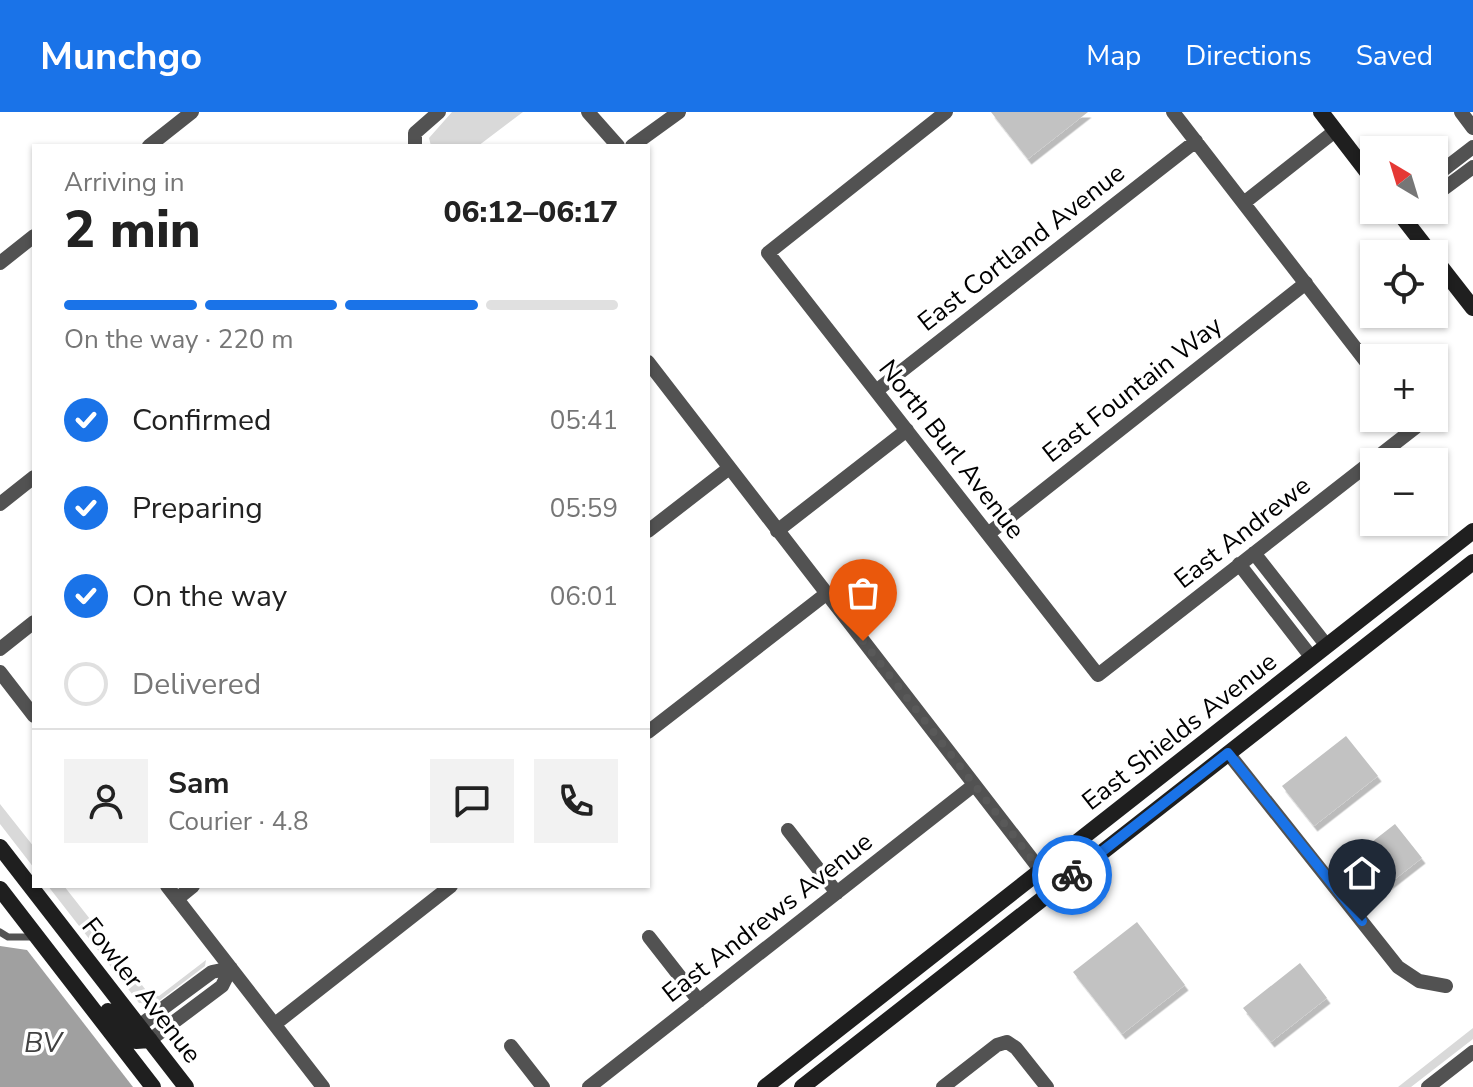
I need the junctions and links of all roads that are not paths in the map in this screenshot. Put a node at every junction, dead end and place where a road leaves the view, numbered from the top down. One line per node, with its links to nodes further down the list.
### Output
1 (192, 112): 12 (street)
2 (439, 112): 13 (street)
3 (588, 112): 14 (street)
4 (679, 112): 15 (street)
5 (946, 112): 29 (street, North Burl Avenue)
6 (1173, 112): 11 (street)
7 (1321, 112): 10 (main road)
8 (1461, 112): 9 (street)
9 (1473, 128)
10 (1335, 131): 17 (main road); 21 (street)
11 (1196, 141): 21 (street); 29 (street, East Cortland Avenue)
12 (152, 144)
13 (415, 144)
14 (616, 144)
15 (635, 144)
16 (1473, 147): 18 (street)
17 (1360, 163)
18 (1448, 166)
19 (1473, 167): 20 (street)
20 (1448, 186)
21 (1245, 202): 25 (street)
22 (32, 238): 23 (street)
23 (0, 263)
24 (1448, 276): 26 (main road)
25 (1306, 283): 27 (street); 38 (street, East Fountain Way)
26 (1473, 308)
27 (1360, 354)
28 (650, 365): 32 (street)
29 (876, 391): 30 (street, North Burl Avenue)
30 (907, 430): 36 (street); 38 (street, North Burl Avenue)
31 (1401, 432): 39 (street, East Andrewe)
32 (728, 469): 35 (street); 36 (street)
33 (32, 478): 34 (street)
34 (3, 496)
35 (650, 529)
36 (777, 531): 42 (street)
37 (1473, 531): 44 (main road, East Shields Avenue)
38 (988, 534): 48 (street, North Burl Avenue)
39 (1254, 553): 41 (street, East Andrewe); 44 (street)
40 (1473, 562): 51 (main road, East Shields Avenue)
41 (1239, 564): 46 (street); 48 (street, East Andrewe)
42 (826, 594): 50 (street); 52 (street)
43 (32, 624): 45 (street)
44 (1327, 646): 46 (main road, East Shields Avenue)
45 (0, 649)
46 (1312, 658): 55 (main road, East Shields Avenue)
47 (0, 672): 49 (street)
48 (1098, 675)
49 (32, 713)
50 (650, 730)
51 (1228, 753): 60 (main road, East Shields Avenue); 68 (street)
52 (974, 785): 55 (street); 61 (street, East Andrews Avenue)
53 (788, 830): 61 (street)
54 (0, 847): 72 (main road, Fowler Avenue)
55 (1040, 870): 60 (street); 69 (main road, East Shields Avenue)
56 (169, 888): 62 (street)
57 (191, 888): 62 (street)
58 (448, 888): 71 (street)
59 (0, 889): 64 (main road)
60 (1055, 889): 83 (main road, East Shields Avenue)
61 (837, 893): 70 (street, East Andrews Avenue)
62 (177, 899): 67 (street)
63 (0, 932): 64 (lane)
64 (37, 937): 66 (main road)
65 (649, 937): 70 (street)
66 (50, 952): 73 (main road); 76 (main road)
67 (231, 968): 71 (street); 72 (street); 73 (street)
68 (1446, 986)
69 (888, 991): 81 (main road, East Shields Avenue); 82 (main road)
70 (699, 1001): 80 (street, East Andrews Avenue)
71 (275, 1024): 78 (street)
72 (139, 1026): 73 (main road, Fowler Avenue)
73 (150, 1040): 77 (main road, Fowler Avenue)
74 (511, 1046): 79 (street)
75 (1473, 1052): 86 (street)
76 (153, 1087)
77 (186, 1087)
78 (323, 1087)
79 (543, 1087)
80 (589, 1087)
81 (765, 1087)
82 (782, 1087)
83 (802, 1087)
84 (943, 1087): 85 (street)
85 (1047, 1087)
86 (1428, 1087)

